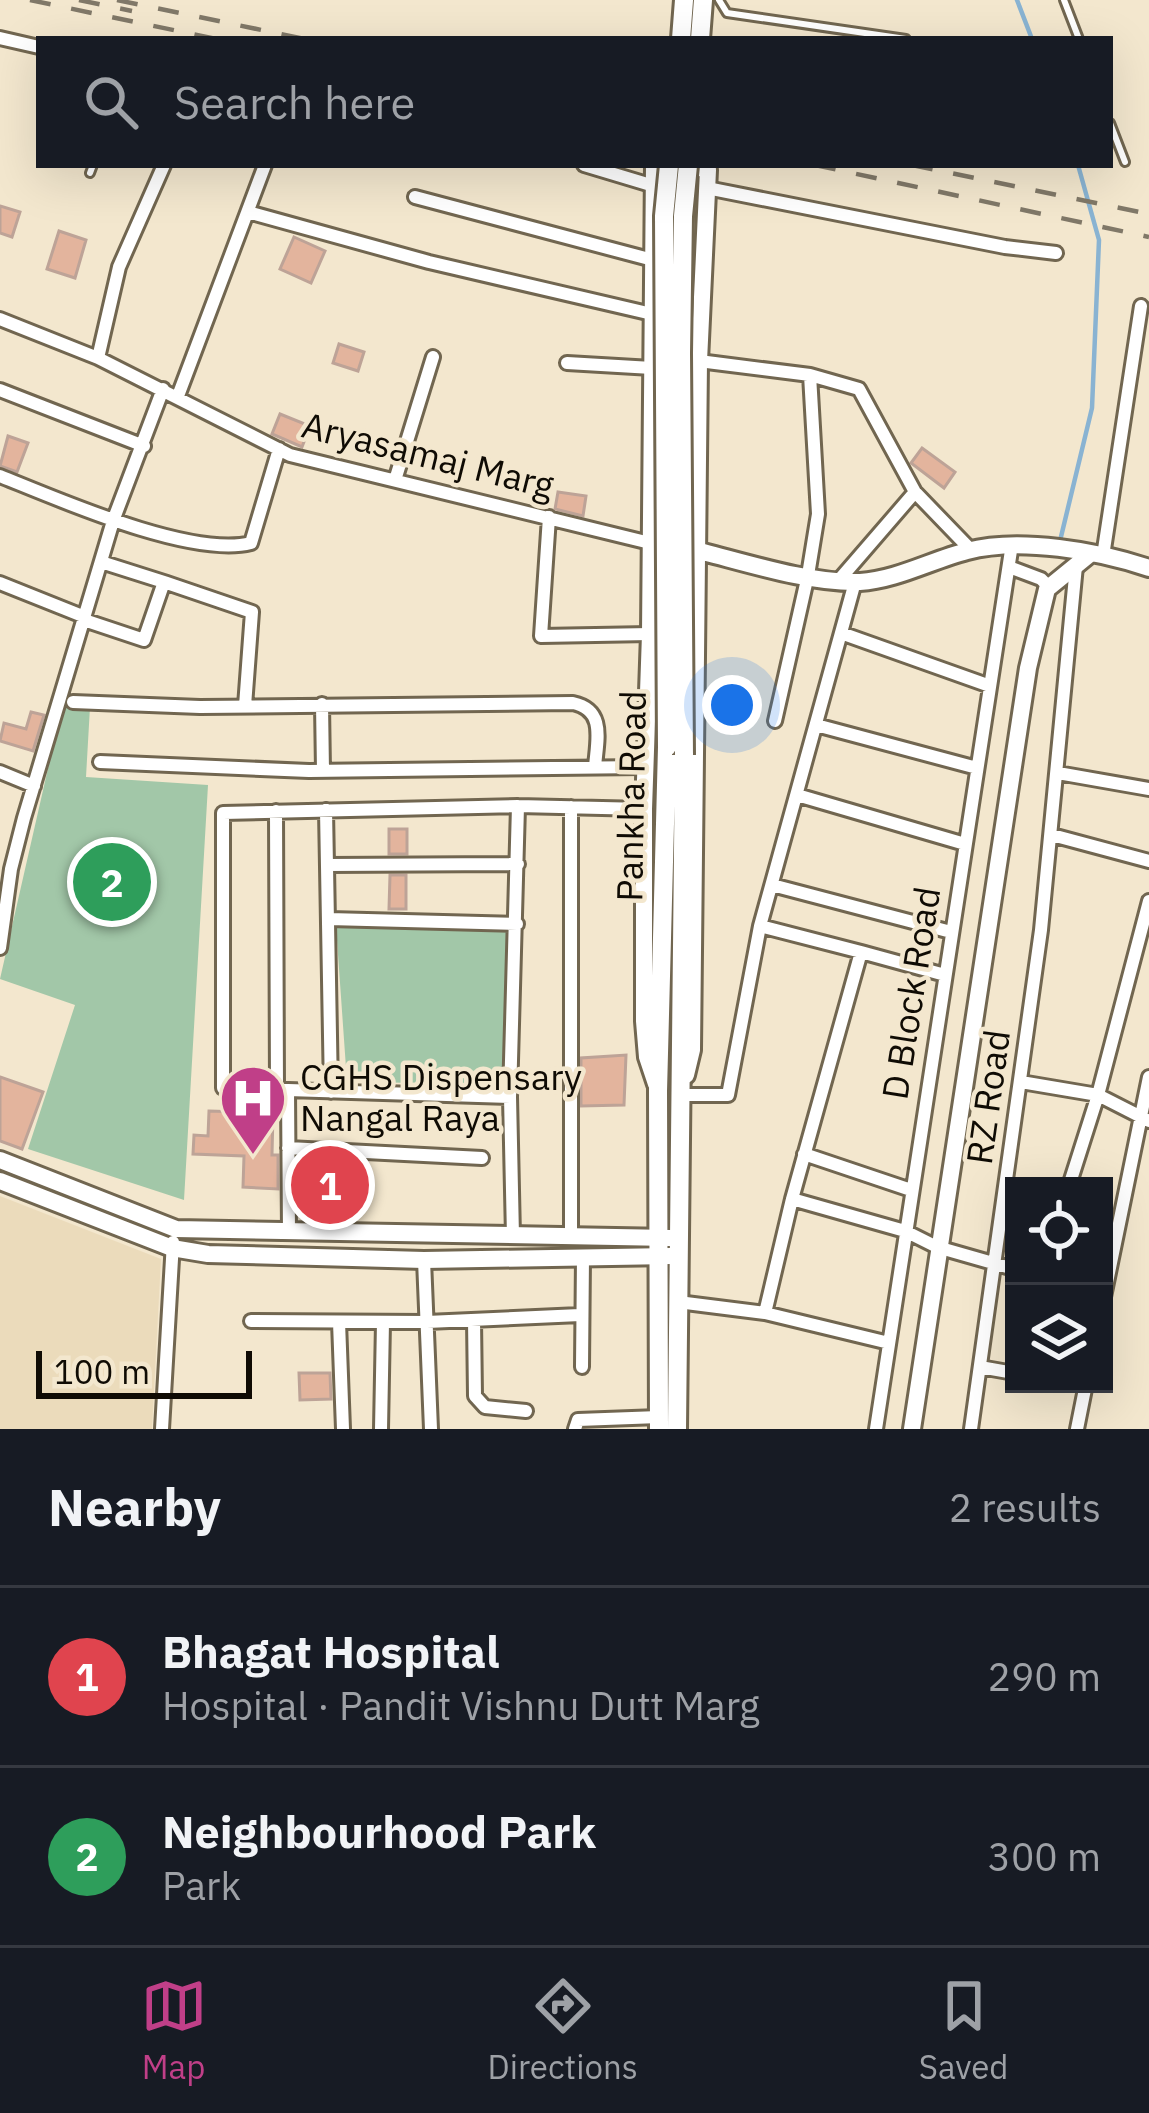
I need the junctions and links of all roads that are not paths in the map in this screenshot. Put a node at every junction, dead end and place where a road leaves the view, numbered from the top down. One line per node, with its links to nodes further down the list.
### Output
1 (684, 0): 5 (main road)
2 (703, 0): 6 (main road)
3 (718, 0): 7 (lane)
4 (1064, 0): 8 (lane)
5 (681, 36)
6 (700, 36)
7 (885, 36)
8 (1077, 36)
9 (0, 38): 10 (street)
10 (36, 46)
11 (1113, 131): 12 (lane)
12 (1125, 162)
13 (163, 168): 30 (street)
14 (264, 168): 23 (street)
15 (594, 168): 20 (street)
16 (654, 168): 20 (street)
17 (670, 168): 67 (main road, Pankha Road, bridge)
18 (688, 168): 67 (main road, Pankha Road, bridge)
19 (708, 168): 21 (street)
20 (654, 186): 25 (street)
21 (707, 188): 24 (street); 31 (street)
22 (415, 197): 25 (street)
23 (248, 212): 27 (street); 37 (street)
24 (1056, 253)
25 (652, 260): 27 (street)
26 (1141, 306): 49 (street, RZ Road)
27 (652, 314): 33 (street)
28 (0, 319): 30 (street, Aryasamaj Marg)
29 (434, 357): 41 (street)
30 (98, 358): 35 (street, Aryasamaj Marg)
31 (699, 361): 34 (street); 47 (street)
32 (567, 363): 33 (street)
33 (652, 368): 45 (street)
34 (811, 376): 42 (street); 53 (street)
35 (163, 389): 37 (street, Aryasamaj Marg); 38 (street)
36 (0, 390): 38 (street)
37 (178, 396): 39 (street, Aryasamaj Marg)
38 (144, 446): 44 (street)
39 (279, 448): 41 (street, Aryasamaj Marg); 44 (street)
40 (0, 476): 44 (street)
41 (396, 478): 43 (street, Aryasamaj Marg)
42 (915, 492): 48 (street); 54 (street)
43 (549, 517): 45 (street, Aryasamaj Marg); 60 (street)
44 (113, 521): 50 (street)
45 (650, 541): 47 (street); 60 (street)
46 (1012, 544): 48 (street); 49 (street); 51 (street, D Block Road)
47 (696, 550): 53 (street); 102 (street)
48 (970, 550): 54 (street)
49 (1090, 558): 52 (street); 57 (street); 74 (street, RZ Road)
50 (101, 562): 55 (street); 58 (street)
51 (1009, 567): 57 (street); 61 (street, D Block Road)
52 (1149, 568)
53 (808, 575): 54 (street); 65 (street)
54 (847, 581): 59 (street)
55 (164, 582): 58 (street); 64 (street)
56 (0, 583): 58 (street)
57 (1049, 587): 120 (street)
58 (85, 619): 75 (street)
59 (841, 633): 61 (street); 66 (street)
60 (650, 634): 70 (street)
61 (990, 686): 71 (street, D Block Road)
62 (73, 702): 64 (street)
63 (322, 704): 64 (street); 69 (street); 72 (street)
64 (245, 706)
65 (775, 721)
66 (816, 725): 71 (street); 77 (street)
67 (675, 751): 100 (main road, Pankha Road); 102 (main road, Pankha Road)
68 (100, 762): 72 (street)
69 (595, 767): 70 (street); 72 (street)
70 (644, 767): 80 (street)
71 (977, 768): 84 (street, D Block Road)
72 (323, 771)
73 (0, 772): 75 (street)
74 (1058, 773): 76 (street); 83 (street, RZ Road)
75 (34, 785): 94 (street)
76 (1149, 789)
77 (797, 795): 84 (street); 88 (street)
78 (518, 806): 79 (street); 81 (street); 86 (street)
79 (571, 807): 80 (street); 116 (street)
80 (644, 809): 100 (street)
81 (326, 810): 82 (street); 87 (street)
82 (276, 812): 99 (street); 99 (street)
83 (1052, 835): 85 (street); 98 (street, RZ Road)
84 (965, 844): 93 (street, D Block Road)
85 (1149, 861)
86 (518, 864): 87 (street); 91 (street)
87 (327, 865): 90 (street)
88 (772, 885): 92 (street); 93 (street)
89 (1149, 901): 103 (street)
90 (329, 919): 91 (street); 101 (street)
91 (517, 924): 104 (street)
92 (760, 926): 95 (street); 102 (street)
93 (951, 932): 96 (street, D Block Road)
94 (1, 939)
95 (861, 952): 96 (street); 107 (street)
96 (945, 975): 112 (street, D Block Road)
97 (1149, 1077): 105 (street)
98 (1021, 1082): 103 (street); 123 (street, RZ Road)
99 (282, 1090): 101 (street); 106 (street)
100 (658, 1091): 119 (main road, Pankha Road)
101 (332, 1092): 104 (street)
102 (680, 1095): 119 (main road, Pankha Road)
103 (1098, 1095): 105 (street); 110 (street)
104 (510, 1097): 118 (street)
105 (1145, 1119): 125 (street)
106 (289, 1148): 108 (street); 115 (street)
107 (804, 1154): 112 (street); 113 (street)
108 (482, 1158)
109 (0, 1160): 117 (street)
110 (1072, 1177)
111 (0, 1181): 117 (street)
112 (911, 1190): 114 (street, D Block Road)
113 (792, 1198): 114 (street); 127 (street)
114 (905, 1231): 120 (street); 134 (street, D Block Road)
115 (289, 1233): 117 (street); 118 (street)
116 (571, 1237): 118 (street); 119 (street)
117 (174, 1238): 122 (street); 141 (street)
118 (513, 1238)
119 (668, 1247): 121 (street); 126 (main road, Pankha Road); 140 (main road, Pankha Road)
120 (937, 1247): 123 (street); 148 (street)
121 (583, 1257): 122 (street); 128 (street)
122 (424, 1260): 133 (street)
123 (993, 1264): 124 (street); 136 (street, RZ Road)
124 (1005, 1267)
125 (1107, 1285)
126 (678, 1302): 127 (street); 146 (main road, Pankha Road)
127 (765, 1313): 134 (street)
128 (580, 1315): 129 (street); 135 (street)
129 (474, 1320): 133 (street); 139 (street)
130 (251, 1321): 131 (street)
131 (339, 1322): 132 (street); 142 (street)
132 (383, 1322): 133 (street); 143 (street)
133 (427, 1322): 144 (street)
134 (889, 1343): 147 (street, D Block Road)
135 (581, 1367)
136 (980, 1367): 137 (street); 149 (street, RZ Road)
137 (1005, 1371)
138 (1083, 1393): 150 (street)
139 (526, 1411)
140 (658, 1423): 145 (street)
141 (162, 1429)
142 (343, 1429)
143 (381, 1429)
144 (430, 1429)
145 (575, 1429)
146 (676, 1429)
147 (876, 1429)
148 (912, 1429)
149 (970, 1429)
150 (1077, 1429)

